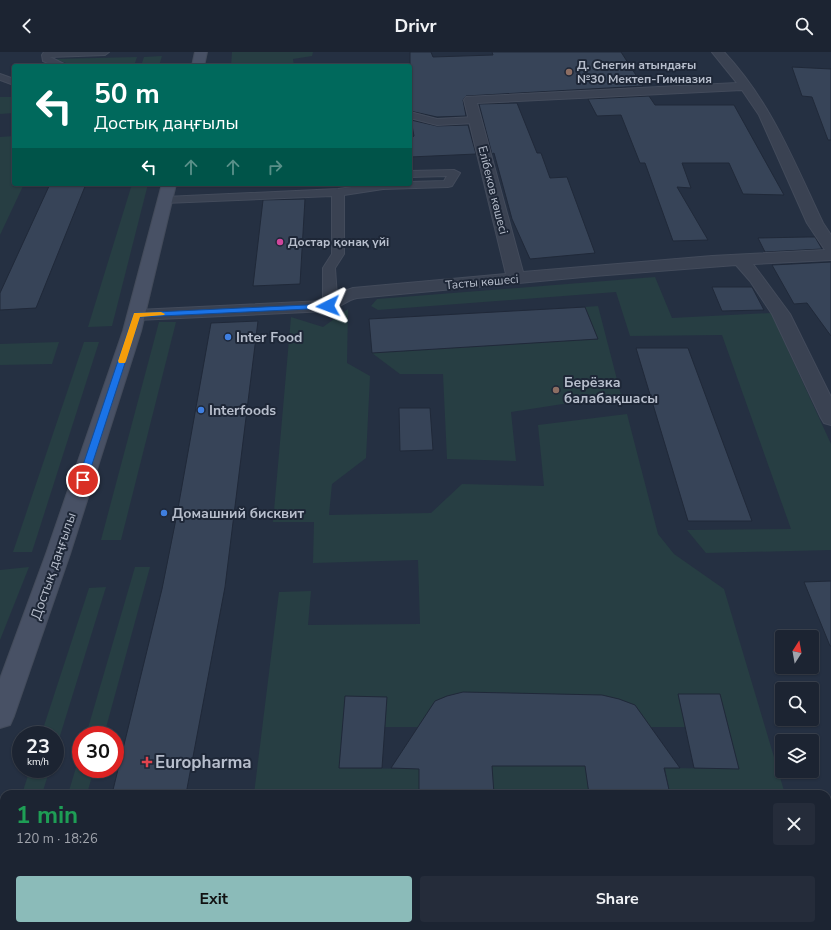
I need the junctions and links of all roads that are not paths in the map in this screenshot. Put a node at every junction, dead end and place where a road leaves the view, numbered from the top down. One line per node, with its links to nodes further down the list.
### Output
1 (106, 52): 4 (lane)
2 (201, 52): 6 (main road)
3 (718, 52): 9 (street)
4 (47, 53): 5 (lane)
5 (56, 64)
6 (198, 64)
7 (0, 77): 8 (lane)
8 (12, 81)
9 (745, 86): 11 (street, Елібеков көшесі); 18 (street)
10 (412, 116): 11 (lane)
11 (475, 120): 21 (street, Елібеков көшесі)
12 (412, 174): 13 (lane)
13 (412, 185)
14 (168, 186): 17 (main road, Достық даңғылы)
15 (377, 186): 16 (lane)
16 (338, 192): 17 (lane); 22 (lane)
17 (165, 200): 23 (main road, Достық даңғылы)
18 (831, 246)
19 (831, 255): 20 (street, Тасты көшесі)
20 (741, 260): 21 (street, Тасты көшесі); 24 (street)
21 (516, 279): 23 (street, Тасты көшесі)
22 (330, 297)
23 (136, 315): 25 (main road, Достық даңғылы)
24 (831, 418)
25 (0, 716)

